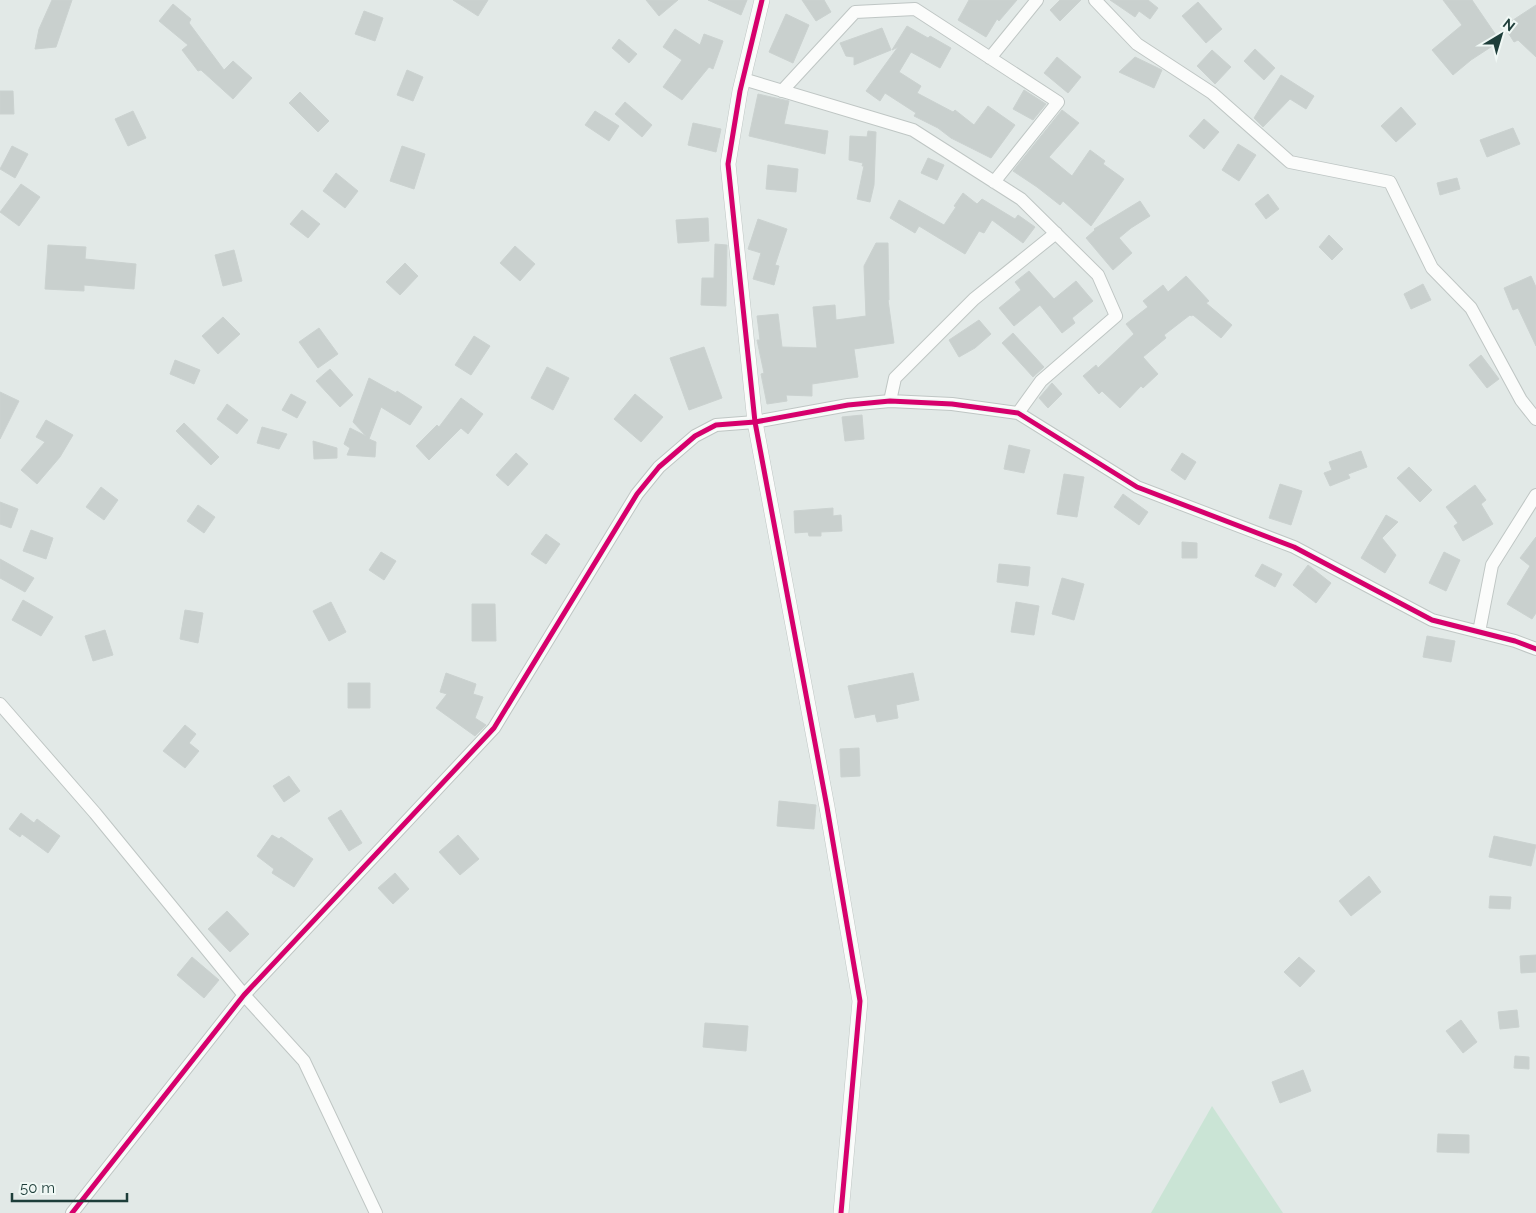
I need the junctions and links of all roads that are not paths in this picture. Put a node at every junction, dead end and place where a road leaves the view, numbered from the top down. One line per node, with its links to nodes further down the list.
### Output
1 (762, 0): 5 (street)
2 (1037, 0): 4 (street)
3 (1095, 0): 11 (street)
4 (990, 58): 6 (street); 7 (street)
5 (743, 79): 6 (street); 12 (street)
6 (782, 91): 7 (street)
7 (994, 182): 8 (street)
8 (1056, 233): 9 (street); 10 (street)
9 (890, 401): 10 (street); 12 (street)
10 (1018, 413): 14 (street)
11 (1536, 419)
12 (755, 422): 17 (street); 20 (street)
13 (1536, 495): 14 (street)
14 (1479, 632): 15 (street)
15 (1536, 649)
16 (0, 704): 17 (street)
17 (244, 995): 18 (street); 19 (street)
18 (72, 1213)
19 (376, 1213)
20 (841, 1213)

